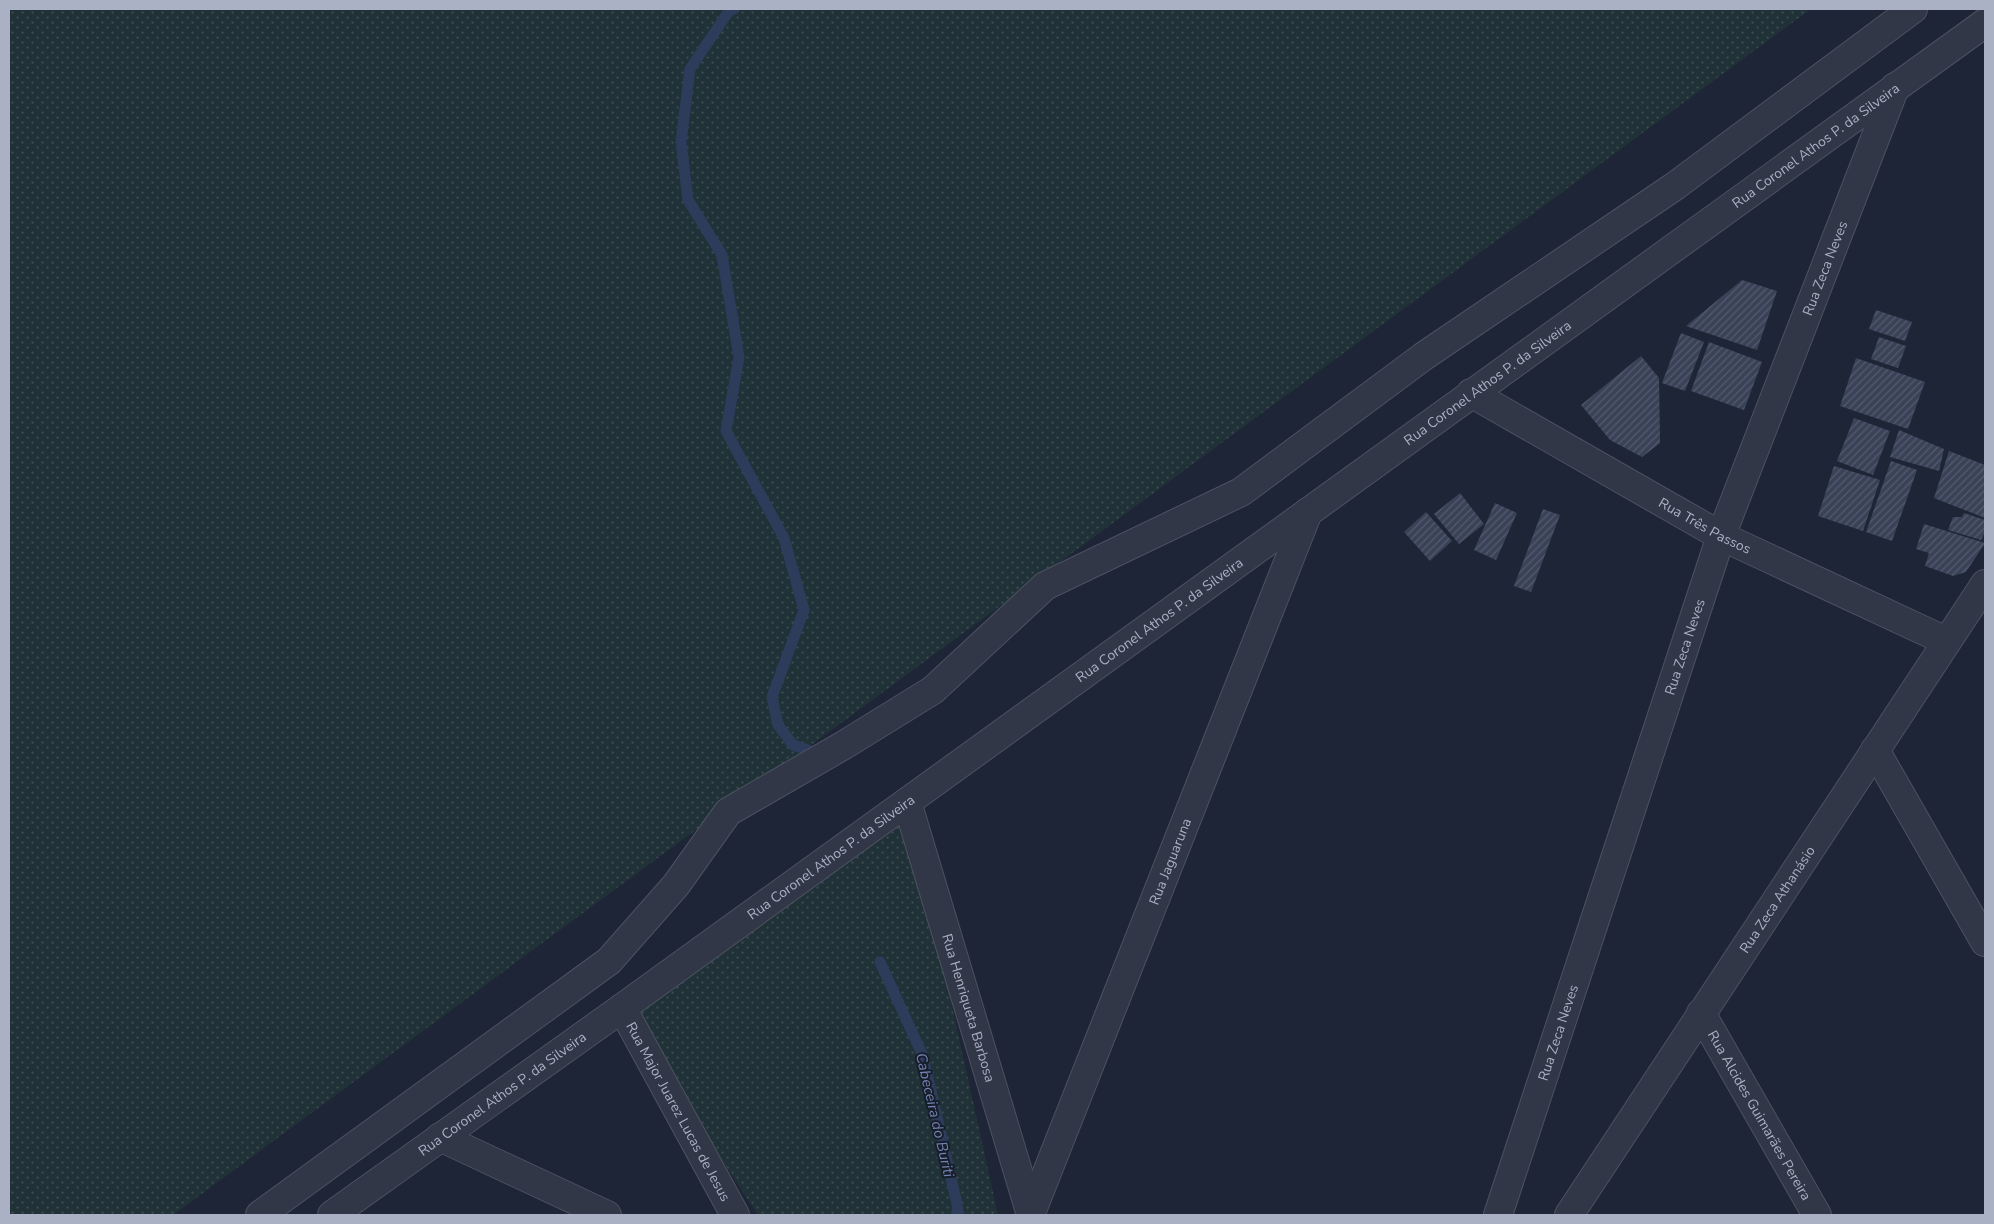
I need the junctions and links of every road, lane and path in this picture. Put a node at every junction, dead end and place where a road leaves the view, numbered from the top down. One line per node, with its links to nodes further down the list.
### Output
1 (1913, 9): 17 (street)
2 (1985, 23): 3 (street, Rua Coronel Athos P. da Silveira)
3 (1895, 87): 4 (street, Rua Coronel Athos P. da Silveira); 6 (street, Rua Zeca Neves)
4 (1472, 393): 5 (street, Rua Coronel Athos P. da Silveira); 6 (street, Rua Três Passos)
5 (1308, 512): 10 (street, Rua Coronel Athos P. da Silveira); 16 (street, Rua Jaguaruna)
6 (1721, 536): 8 (street, Rua Três Passos); 20 (street, Rua Zeca Neves)
7 (1985, 584): 8 (street, Rua Zeca Athanásio)
8 (1946, 641): 9 (street, Rua Zeca Athanásio)
9 (1875, 750): 11 (street); 13 (street, Rua Zeca Athanásio)
10 (907, 802): 12 (street, Rua Coronel Athos P. da Silveira); 16 (street, Rua Henriqueta Barbosa)
11 (1985, 942)
12 (622, 1008): 14 (street, Rua Coronel Athos P. da Silveira); 15 (street, Rua Major Juarez Lucas de Jesus)
13 (1702, 1014): 21 (street, Rua Zeca Athanásio); 22 (street, Rua Alcides Guimarães Pereira)
14 (440, 1137): 18 (street, Rua Coronel Athos P. da Silveira); 19 (street)
15 (727, 1211)
16 (1031, 1214)
17 (260, 1215)
18 (332, 1215)
19 (607, 1215)
20 (1498, 1215)
21 (1569, 1215)
22 (1817, 1215)

